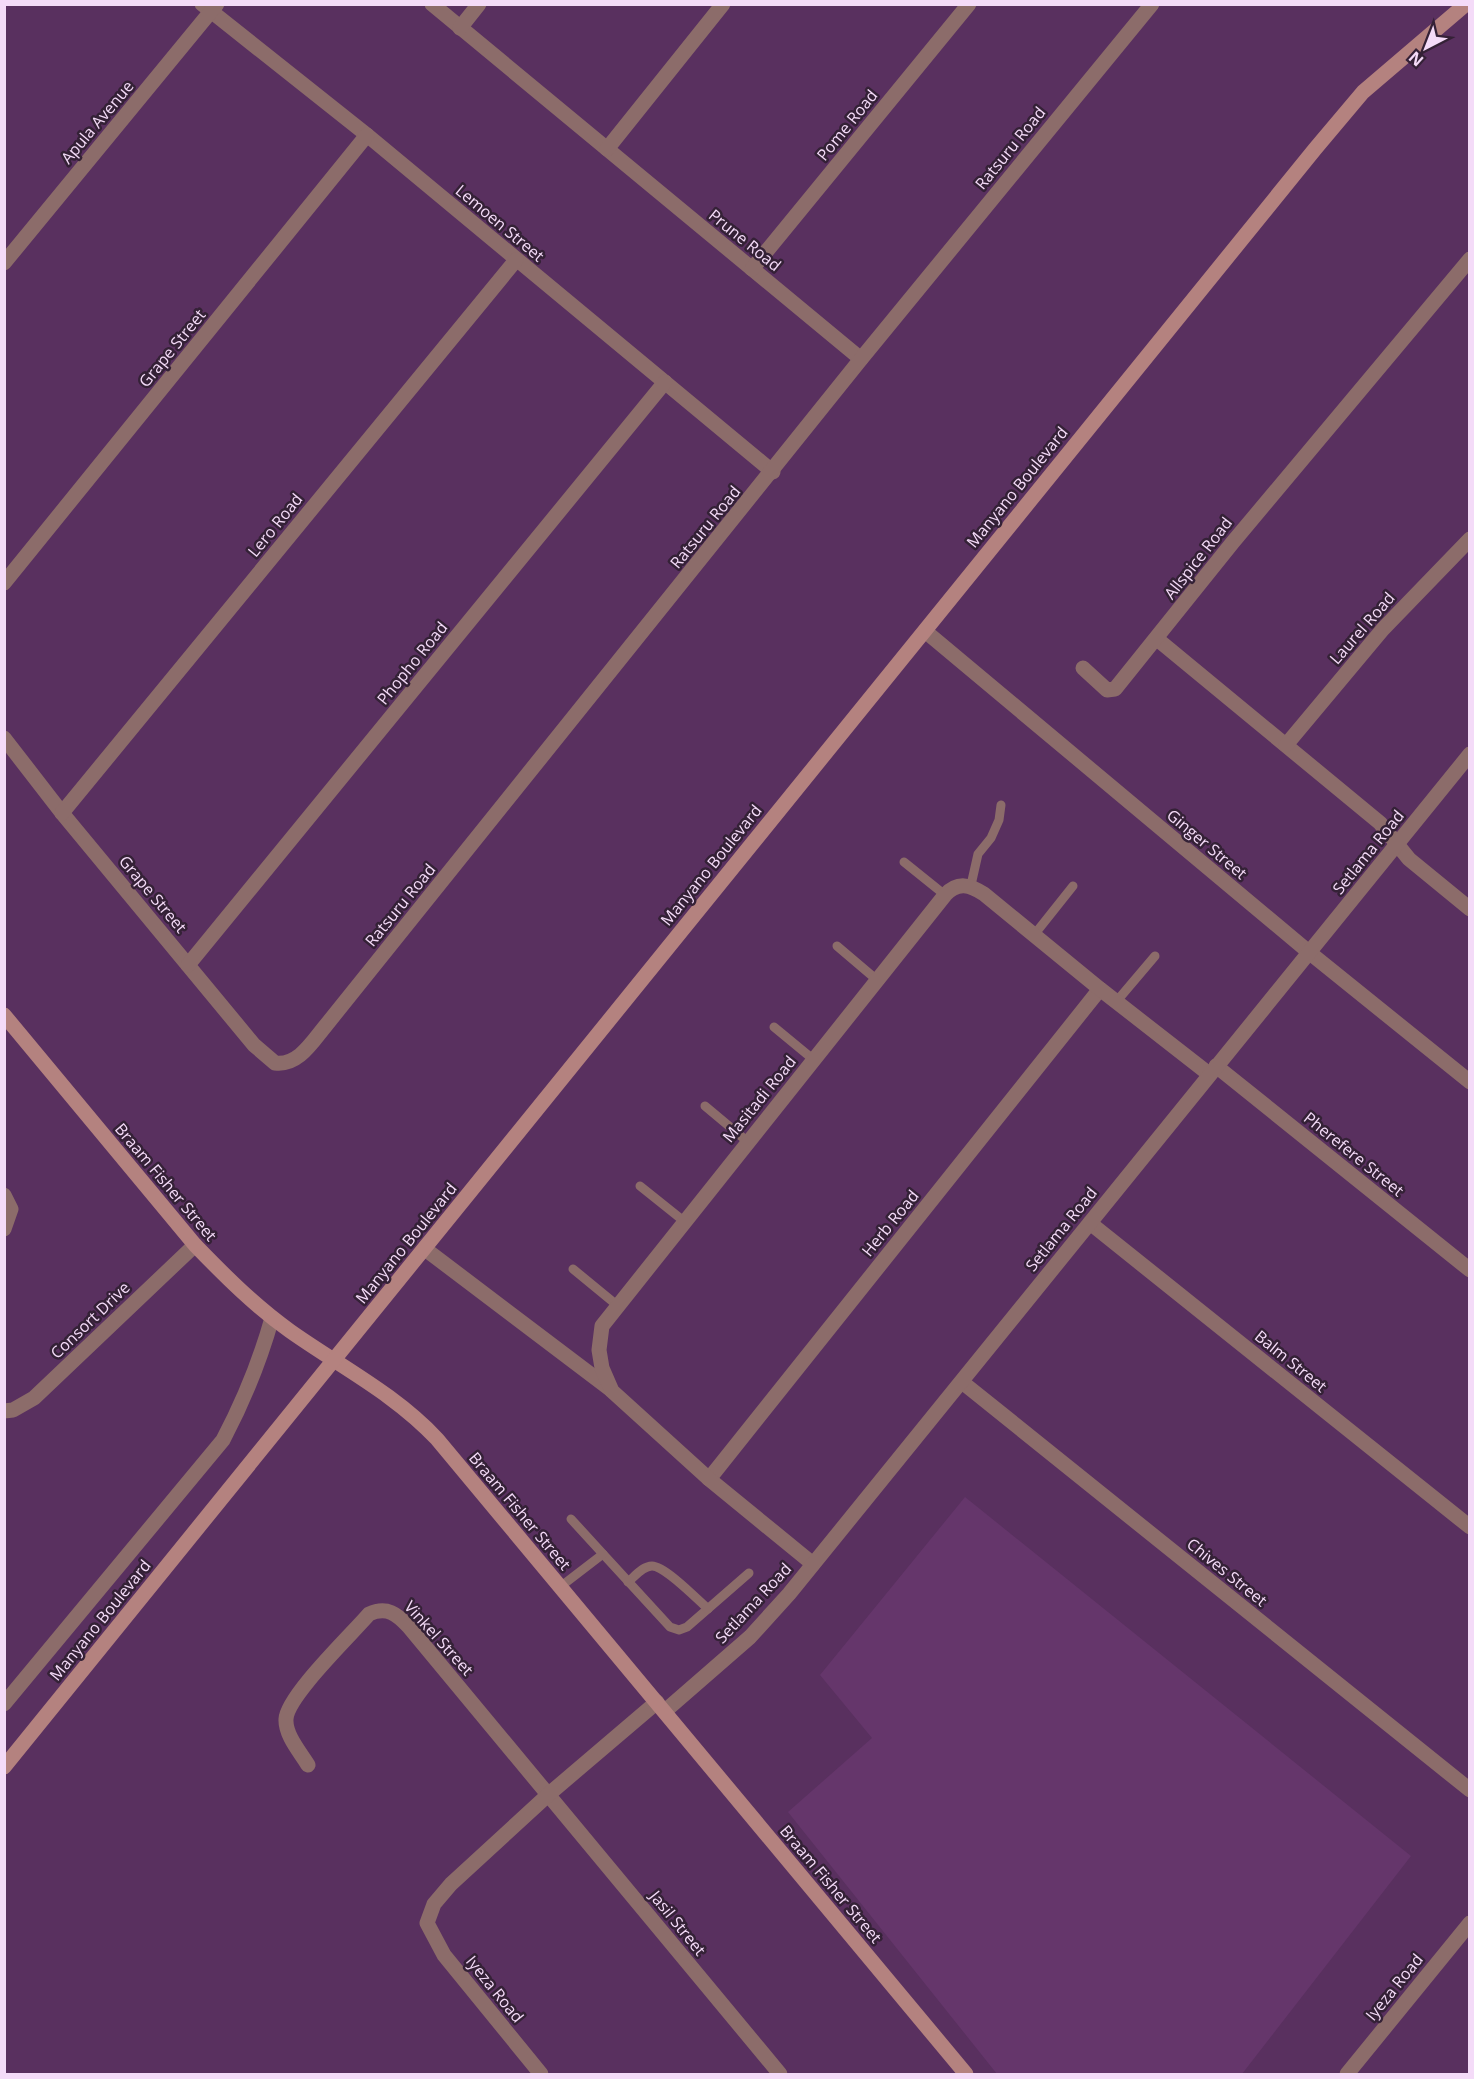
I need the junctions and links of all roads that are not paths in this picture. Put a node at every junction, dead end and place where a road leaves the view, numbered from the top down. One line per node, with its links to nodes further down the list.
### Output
1 (432, 4): 8 (street, Prune Road)
2 (479, 4): 8 (street)
3 (723, 4): 10 (street)
4 (969, 4): 14 (street, Pome Road)
5 (1152, 4): 15 (street, Ratsuru Road)
6 (1466, 4): 20 (street, Manyano Boulevard)
7 (210, 7): 9 (street, Lemoen Street); 13 (street, Apula Avenue)
8 (460, 28): 10 (street, Prune Road)
9 (367, 135): 12 (street, Lemoen Street); 19 (street, Grape Street)
10 (607, 149): 14 (street, Prune Road)
11 (1470, 259): 21 (street, Allspice Road)
12 (516, 260): 16 (street, Lemoen Street); 27 (street, Lero Road)
13 (4, 263)
14 (752, 269): 15 (street, Prune Road)
15 (861, 359): 17 (street, Ratsuru Road)
16 (664, 382): 17 (street, Lemoen Street); 38 (street, Phopho Road)
17 (773, 472): 45 (street, Ratsuru Road)
18 (1470, 539): 24 (street, Laurel Road)
19 (4, 584)
20 (925, 631): 36 (street, Ginger Street); 56 (street, Manyano Boulevard)
21 (1157, 639): 22 (street, Allspice Road); 24 (street)
22 (1083, 668)
23 (4, 738): 27 (street, Grape Street)
24 (1286, 745): 28 (street)
25 (1470, 754): 28 (street, Setlama Road)
26 (1001, 805): 30 (lane)
27 (62, 813): 38 (street, Grape Street)
28 (1397, 844): 33 (street); 36 (street, Setlama Road)
29 (904, 862): 32 (lane)
30 (971, 885): 32 (street); 34 (street)
31 (1073, 886): 34 (lane)
32 (945, 895): 39 (street, Masitadi Road)
33 (1470, 909)
34 (1034, 935): 40 (street)
35 (837, 946): 39 (lane)
36 (1310, 953): 46 (street, Setlama Road); 47 (street, Ginger Street)
37 (1155, 956): 41 (lane)
38 (188, 965): 45 (street, Grape Street)
39 (877, 980): 44 (street, Masitadi Road)
40 (1100, 989): 41 (street); 65 (street, Herb Road)
41 (1116, 1002): 46 (street)
42 (4, 1015): 55 (street, Braam Fisher Street)
43 (774, 1027): 44 (lane)
44 (814, 1060): 49 (street, Masitadi Road)
45 (281, 1064)
46 (1213, 1070): 53 (street, Setlama Road); 58 (street, Pherefere Street)
47 (1470, 1082)
48 (705, 1106): 49 (lane)
49 (748, 1142): 52 (street, Masitadi Road)
50 (640, 1186): 52 (lane)
51 (4, 1195): 54 (street)
52 (685, 1222): 59 (street, Masitadi Road)
53 (1090, 1223): 62 (street, Setlama Road); 67 (street, Balm Street)
54 (4, 1229)
55 (195, 1245): 60 (street, Braam Fisher Street); 64 (street, Consort Drive)
56 (424, 1249): 61 (street, Manyano Boulevard); 63 (street)
57 (573, 1269): 59 (lane)
58 (1470, 1270)
59 (618, 1306): 63 (street, Masitadi Road)
60 (273, 1317): 61 (street, Braam Fisher Street); 74 (street)
61 (335, 1359): 72 (street, Braam Fisher Street); 77 (street, Manyano Boulevard)
62 (962, 1382): 69 (street, Setlama Road); 78 (street, Chives Street)
63 (612, 1391): 65 (street, Masitadi Road)
64 (4, 1411)
65 (709, 1479): 69 (street, Masitadi Road)
66 (571, 1519): 68 (lane)
67 (1470, 1527)
68 (603, 1554): 71 (lane); 72 (lane)
69 (813, 1564): 75 (street, Setlama Road)
70 (749, 1573): 73 (lane)
71 (628, 1582): 73 (lane); 73 (lane)
72 (560, 1587): 75 (street, Braam Fisher Street)
73 (708, 1609)
74 (4, 1704)
75 (661, 1706): 79 (street, Setlama Road); 84 (street, Braam Fisher Street)
76 (308, 1765): 79 (street, Vinkel Street)
77 (4, 1767)
78 (1470, 1790)
79 (549, 1794): 80 (street, Setlama Road); 83 (street, Jasil Street)
80 (427, 1923): 82 (street, Iyeza Road)
81 (1470, 1923): 85 (street, Iyeza Road)
82 (541, 2074)
83 (780, 2074)
84 (966, 2074)
85 (1347, 2074)

